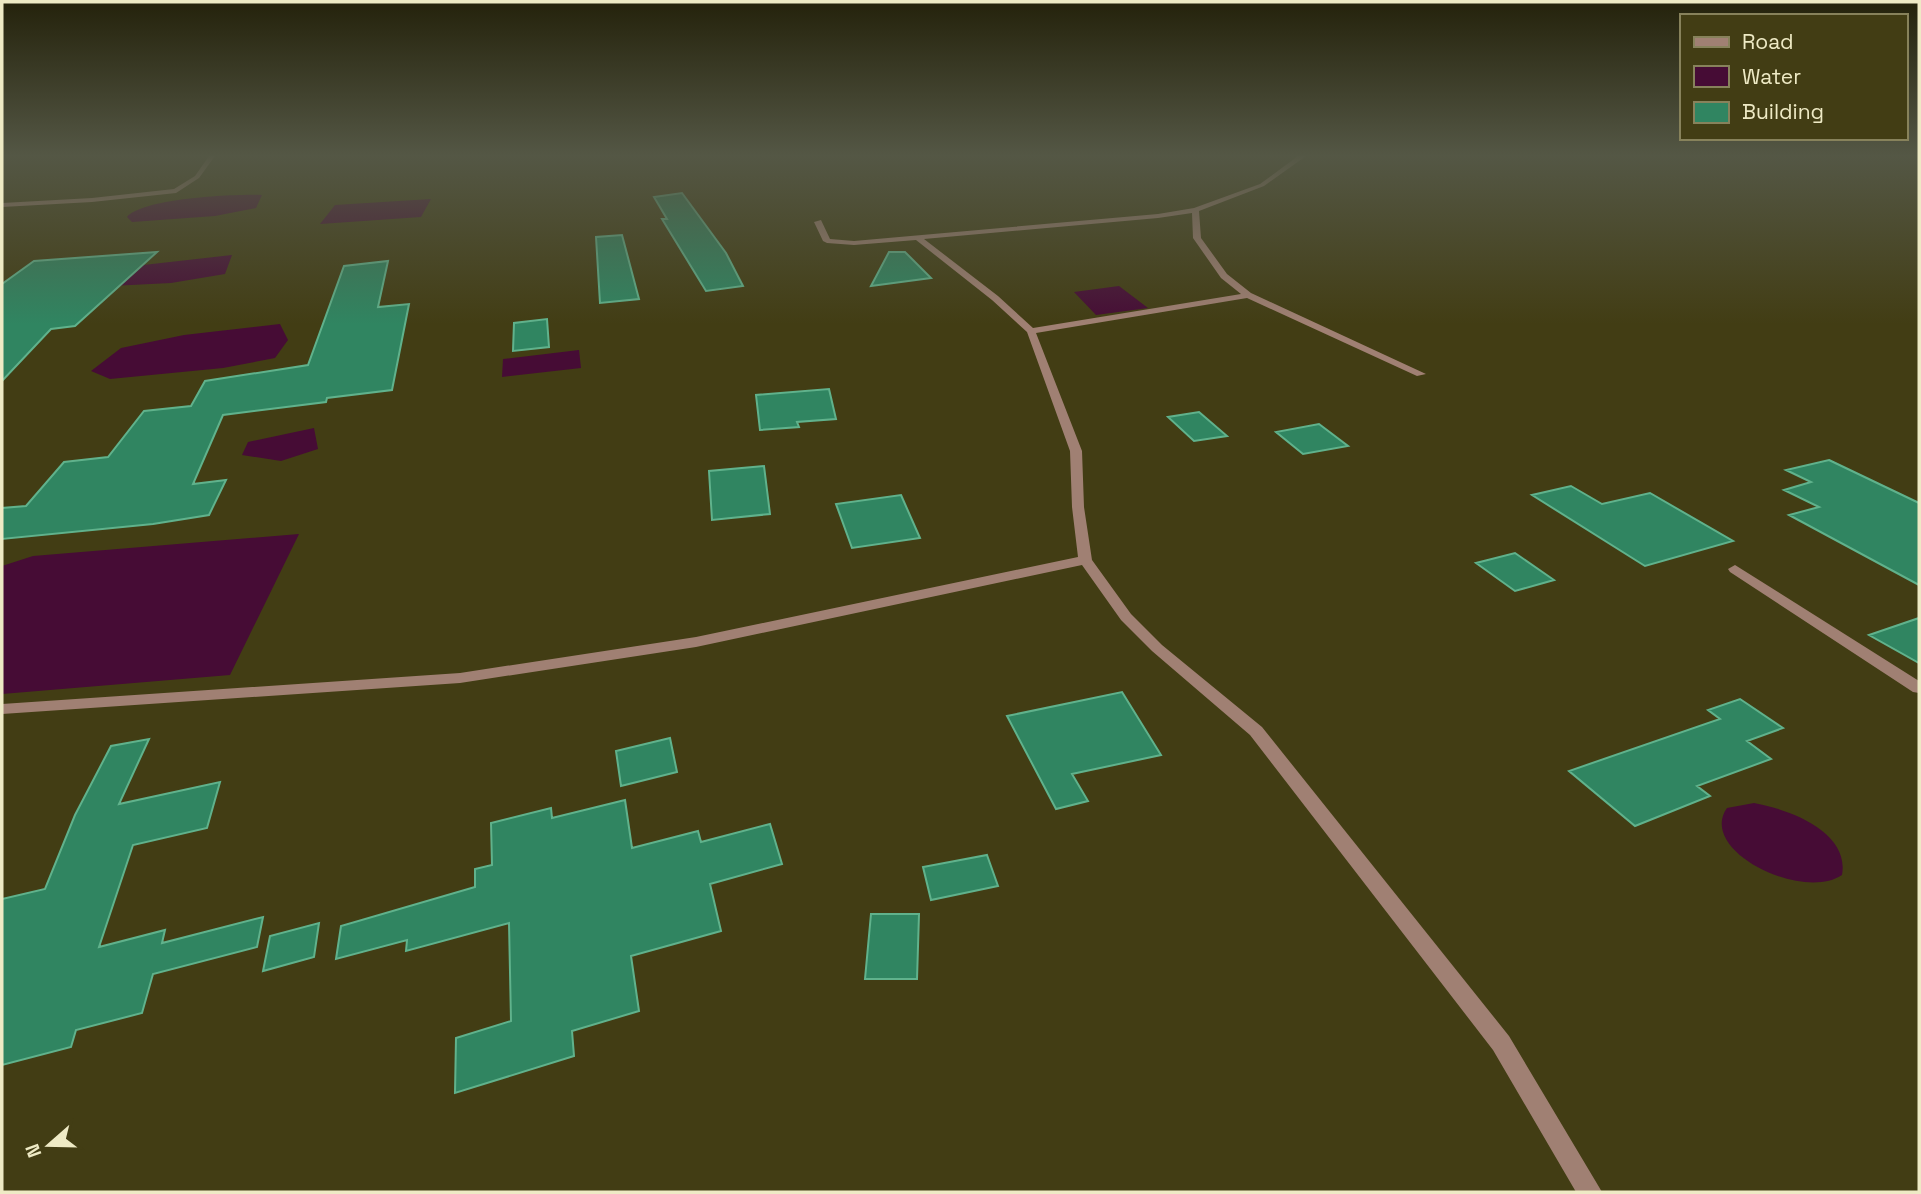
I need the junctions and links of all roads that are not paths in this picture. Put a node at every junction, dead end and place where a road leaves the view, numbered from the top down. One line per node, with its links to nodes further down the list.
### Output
1 (1184, 212): 4 (street)
2 (1195, 212): 5 (street)
3 (818, 222): 4 (street)
4 (918, 238): 6 (street)
5 (1248, 295): 6 (street); 7 (street)
6 (1031, 331): 8 (street)
7 (1421, 374)
8 (1085, 560): 11 (street); 12 (street)
9 (1735, 569): 10 (street)
10 (1919, 688)
11 (2, 709)
12 (1590, 1192)

